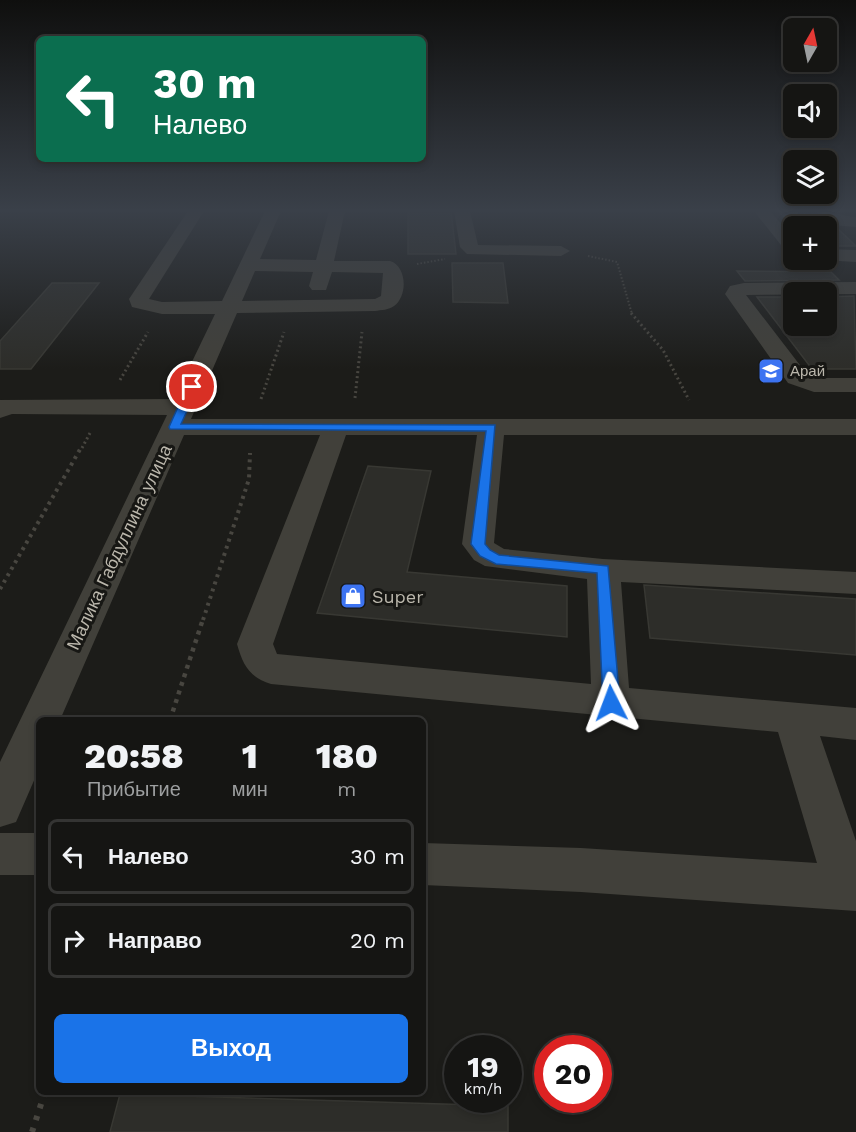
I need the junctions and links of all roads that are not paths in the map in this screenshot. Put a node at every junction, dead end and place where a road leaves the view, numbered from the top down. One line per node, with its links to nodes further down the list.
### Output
1 (162, 264): 6 (street)
2 (248, 265): 3 (street); 6 (street, Малика Габдуллина улица)
3 (324, 265): 5 (street); 5 (street)
4 (856, 288): 7 (street)
5 (314, 305): 6 (street)
6 (230, 306): 9 (street, Малика Габдуллина улица)
7 (856, 386)
8 (2, 405): 9 (street)
9 (179, 417): 10 (street); 16 (street, Малика Габдуллина улица)
10 (344, 427): 12 (street); 15 (street)
11 (856, 427): 12 (street)
12 (491, 428): 13 (street)
13 (603, 570): 14 (street); 15 (street)
14 (856, 583)
15 (611, 703): 17 (street)
16 (42, 717)
17 (794, 719): 18 (street); 24 (street)
18 (856, 724)
19 (36, 730): 20 (street, Малика Габдуллина улица)
20 (0, 808)
21 (0, 854): 22 (street)
22 (36, 854)
23 (426, 864): 24 (street)
24 (852, 888)

